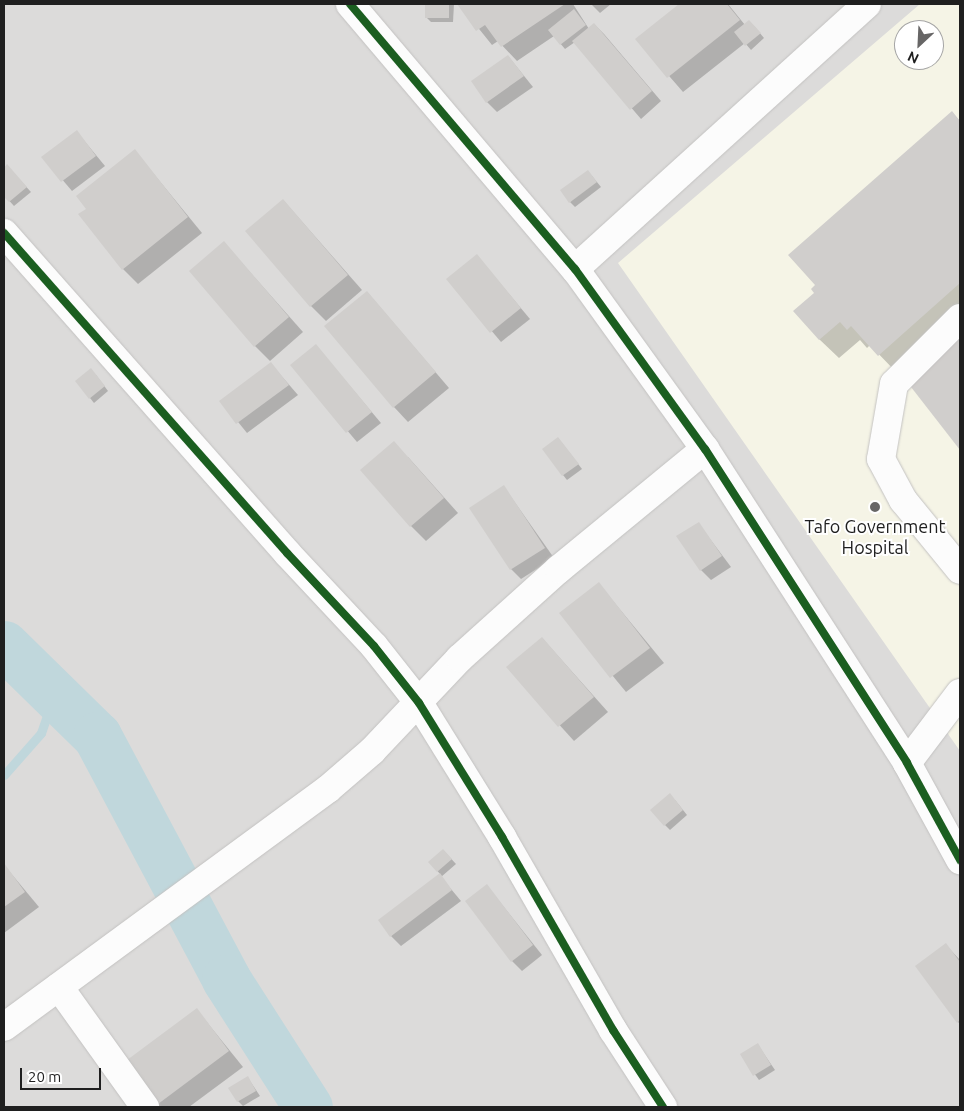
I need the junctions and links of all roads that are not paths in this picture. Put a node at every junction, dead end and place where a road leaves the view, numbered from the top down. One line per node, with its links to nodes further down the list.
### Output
1 (350, 4): 4 (street)
2 (867, 4): 4 (street)
3 (4, 233): 9 (street)
4 (574, 269): 6 (street)
5 (960, 318): 7 (street)
6 (705, 449): 9 (street); 10 (street)
7 (960, 570)
8 (960, 693): 10 (street)
9 (419, 703): 12 (street); 15 (street)
10 (907, 763): 11 (street)
11 (958, 850)
12 (59, 988): 13 (street); 14 (street)
13 (4, 1027)
14 (145, 1107)
15 (663, 1107)

